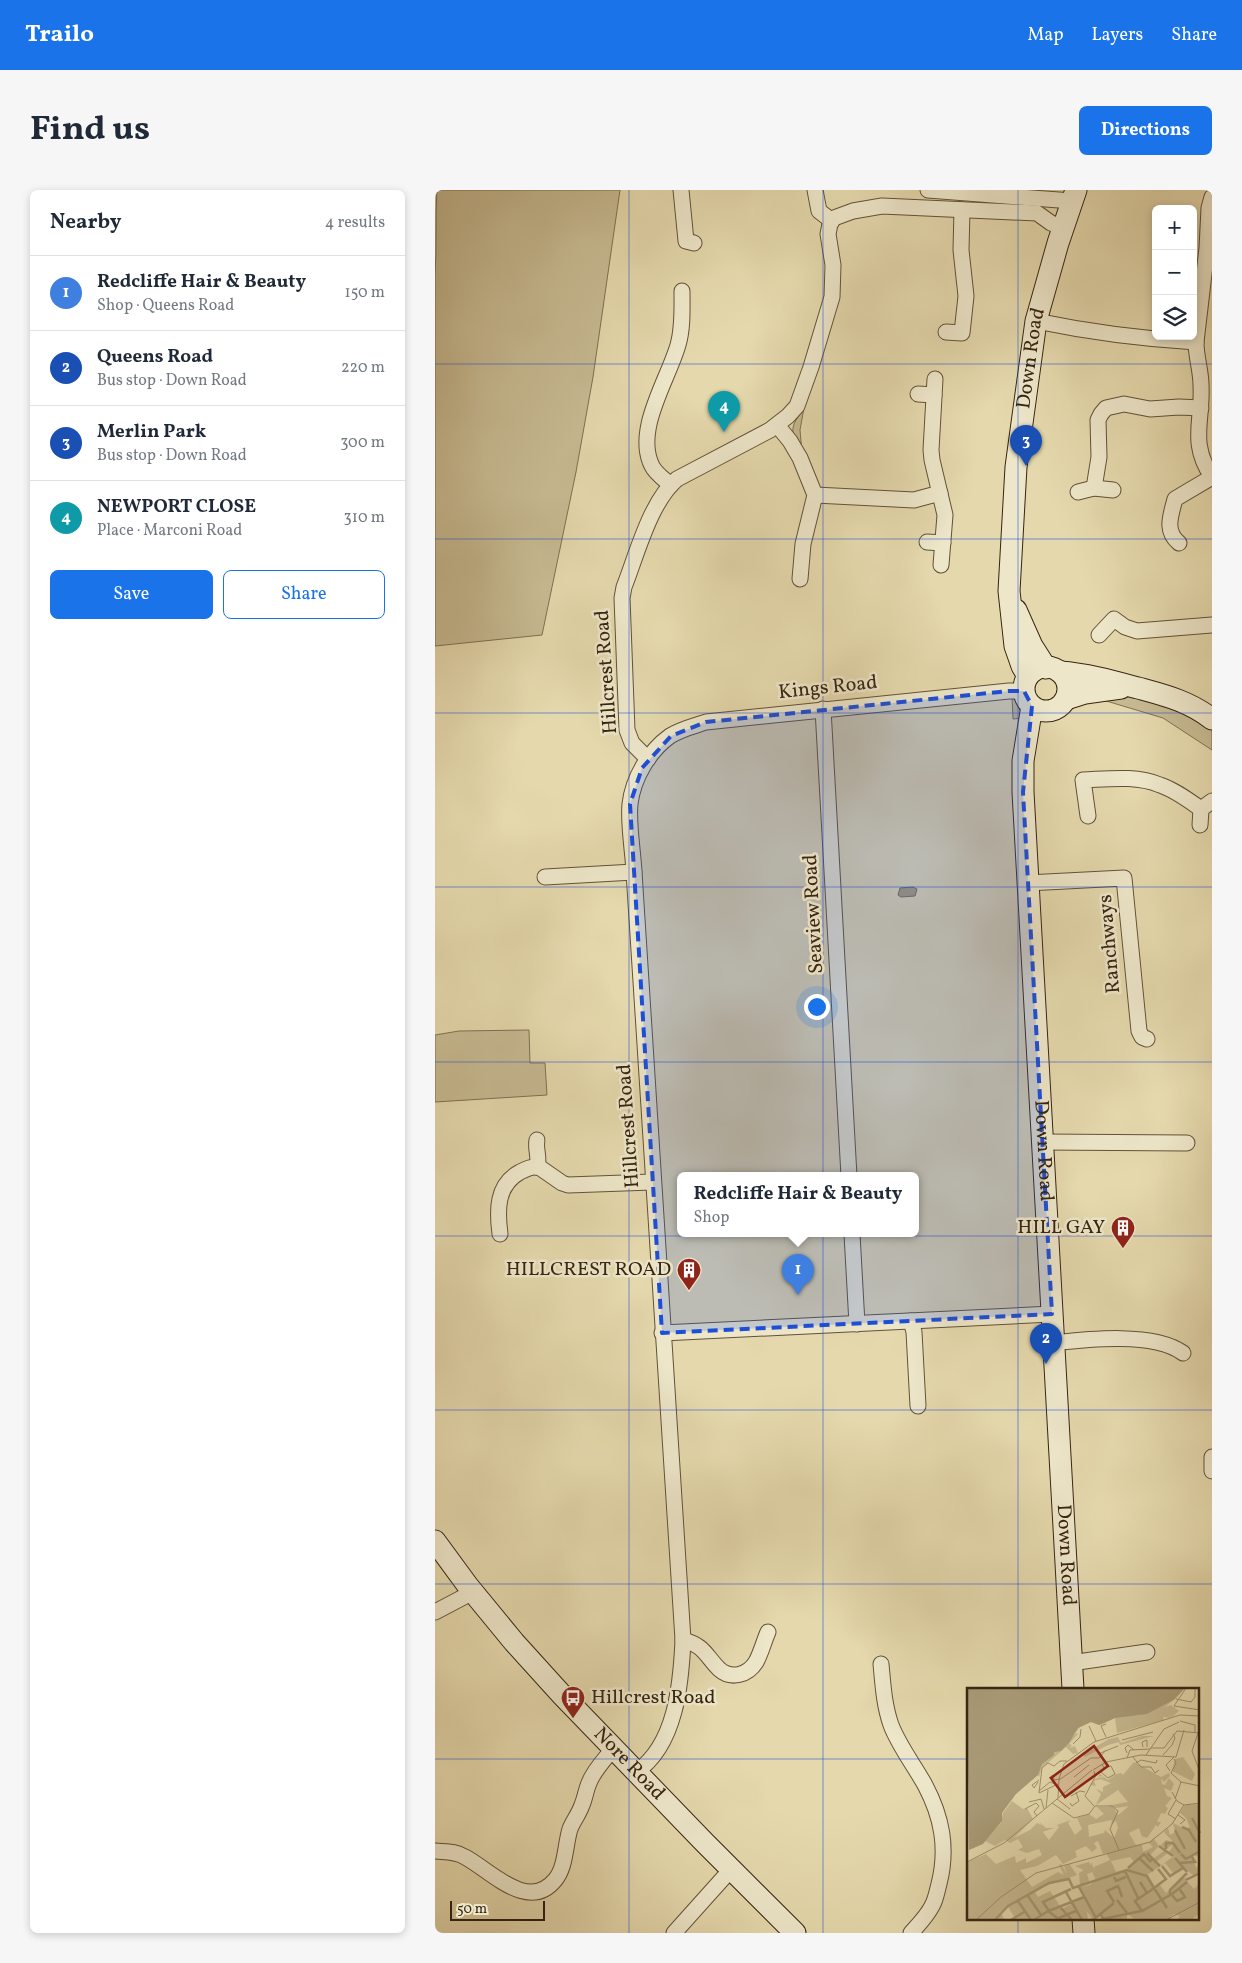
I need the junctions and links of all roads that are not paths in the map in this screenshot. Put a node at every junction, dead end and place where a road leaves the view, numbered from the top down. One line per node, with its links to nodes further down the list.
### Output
1 (681, 190): 9 (street)
2 (815, 190): 7 (street)
3 (928, 190): 4 (street)
4 (1074, 196): 8 (street, Down Road)
5 (1212, 197): 13 (street)
6 (962, 210): 7 (street); 8 (street); 12 (street)
7 (831, 221): 18 (street)
8 (1063, 228): 11 (street, Down Road)
9 (694, 242)
10 (682, 291): 20 (street)
11 (1036, 321): 13 (street); 33 (street, Down Road)
12 (946, 332)
13 (1196, 342): 17 (street)
14 (935, 379): 16 (street)
15 (919, 394): 16 (street)
16 (934, 395): 24 (street)
17 (1201, 408): 19 (street); 21 (street)
18 (777, 426): 20 (street); 25 (street)
19 (1212, 477): 28 (street)
20 (671, 485): 38 (street, Hillcrest Road)
21 (1094, 488): 22 (street); 23 (street)
22 (1113, 490)
23 (1078, 492)
24 (940, 493): 25 (street); 27 (street)
25 (815, 495): 30 (street)
26 (927, 542): 27 (street)
27 (943, 543): 29 (street)
28 (1179, 543)
29 (941, 565)
30 (801, 579)
31 (1212, 625): 32 (street)
32 (1099, 635)
33 (1038, 683): 34 (street); 35 (street); 35 (street, Down Road); 36 (street, Kings Road); 39 (street, Down Road)
34 (1138, 688): 35 (street); 37 (street)
35 (1061, 704): 39 (street, Down Road)
36 (823, 709): 38 (street, Kings Road); 51 (street, Seaview Road)
37 (1211, 715)
38 (648, 759): 43 (street, Hillcrest Road)
39 (1023, 792): 45 (street, Down Road)
40 (1206, 805): 41 (street); 42 (street)
41 (1088, 816)
42 (1200, 825)
43 (633, 872): 44 (street); 52 (street, Hillcrest Road)
44 (545, 877)
45 (1027, 883): 46 (street, Ranchways); 48 (street, Down Road)
46 (1147, 1039)
47 (537, 1140): 50 (street)
48 (1042, 1142): 49 (street); 55 (street, Down Road)
49 (1187, 1143)
50 (537, 1167): 52 (street); 53 (street)
51 (849, 1172)
52 (652, 1182): 58 (street, Hillcrest Road)
53 (500, 1234)
54 (852, 1237): 57 (street)
55 (1052, 1314): 56 (street); 59 (street, Down Road)
56 (915, 1321): 57 (street); 61 (street); 62 (street)
57 (857, 1324): 58 (street)
58 (662, 1332): 67 (street, Hillcrest Road)
59 (1054, 1343): 60 (street); 69 (street, Down Road)
60 (1177, 1345)
61 (925, 1390)
62 (918, 1406)
63 (435, 1540): 64 (street, Nore Road)
64 (473, 1592): 65 (street); 72 (street, Nore Road)
65 (435, 1612)
66 (768, 1632): 67 (street)
67 (683, 1640): 73 (street, Hillcrest Road)
68 (1147, 1652): 69 (street)
69 (1071, 1663): 71 (street, Down Road)
70 (881, 1664): 79 (street)
71 (1073, 1688)
72 (613, 1749): 73 (street, Nore Road); 74 (street)
73 (636, 1772): 75 (street, Nore Road)
74 (435, 1851)
75 (729, 1867): 77 (street); 78 (street, Nore Road)
76 (1083, 1920): 80 (street)
77 (675, 1933)
78 (795, 1933)
79 (911, 1933)
80 (1084, 1933)

